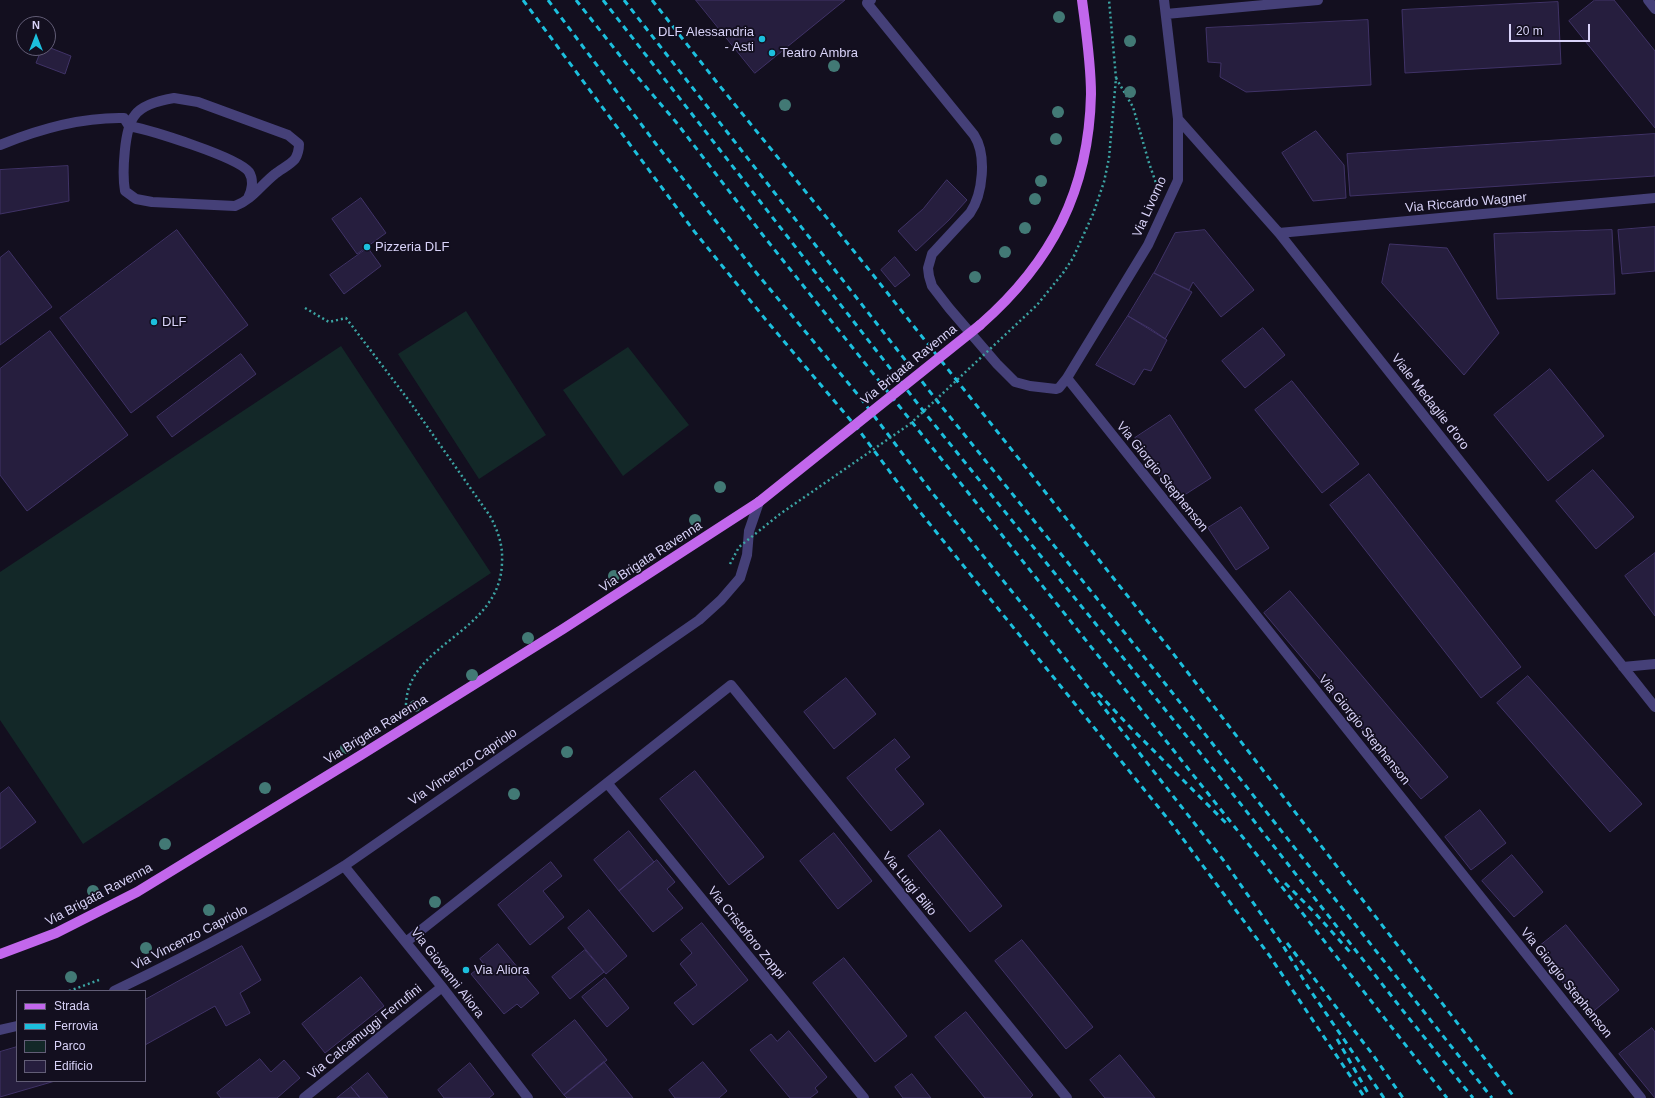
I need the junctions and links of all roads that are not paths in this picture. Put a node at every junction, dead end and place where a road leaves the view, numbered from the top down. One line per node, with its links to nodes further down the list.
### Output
1 (1082, 0): 15 (main road, Via Brigata Ravenna, bridge)
2 (1164, 0): 7 (street, Via Livorno)
3 (1318, 0): 7 (street)
4 (1648, 0): 6 (street)
5 (867, 1): 14 (street)
6 (1655, 9)
7 (1166, 14): 8 (street, Via Livorno)
8 (1178, 119): 13 (street, Viale Medaglie d'oro); 14 (street, Via Livorno)
9 (130, 126): 10 (street); 12 (street); 12 (street); 12 (street)
10 (0, 145)
11 (1655, 198): 13 (street, Via Riccardo Wagner)
12 (244, 203)
13 (1279, 233): 17 (street, Viale Medaglie d'oro)
14 (1067, 378): 31 (street, Via Giorgio Stephenson)
15 (759, 502): 20 (street, Via Vincenzo Capriolo); 22 (main road, Via Brigata Ravenna)
16 (1655, 664): 17 (street)
17 (1623, 666): 18 (street, Viale Medaglie d'oro)
18 (1655, 708)
19 (608, 784): 21 (street); 29 (street, Via Cristoforo Zoppi); 30 (street, Via Luigi Bilio)
20 (344, 866): 21 (street, Via Giovanni Aliora); 24 (street, Via Vincenzo Capriolo)
21 (406, 942): 23 (street, Via Giovanni Aliora)
22 (0, 954)
23 (442, 987): 27 (street, Via Calcamuggi Ferrufini); 28 (street, Via Giovanni Aliora)
24 (116, 990)
25 (16, 1026): 26 (street)
26 (0, 1030)
27 (304, 1098)
28 (528, 1098)
29 (864, 1098)
30 (1067, 1098)
31 (1641, 1098)

